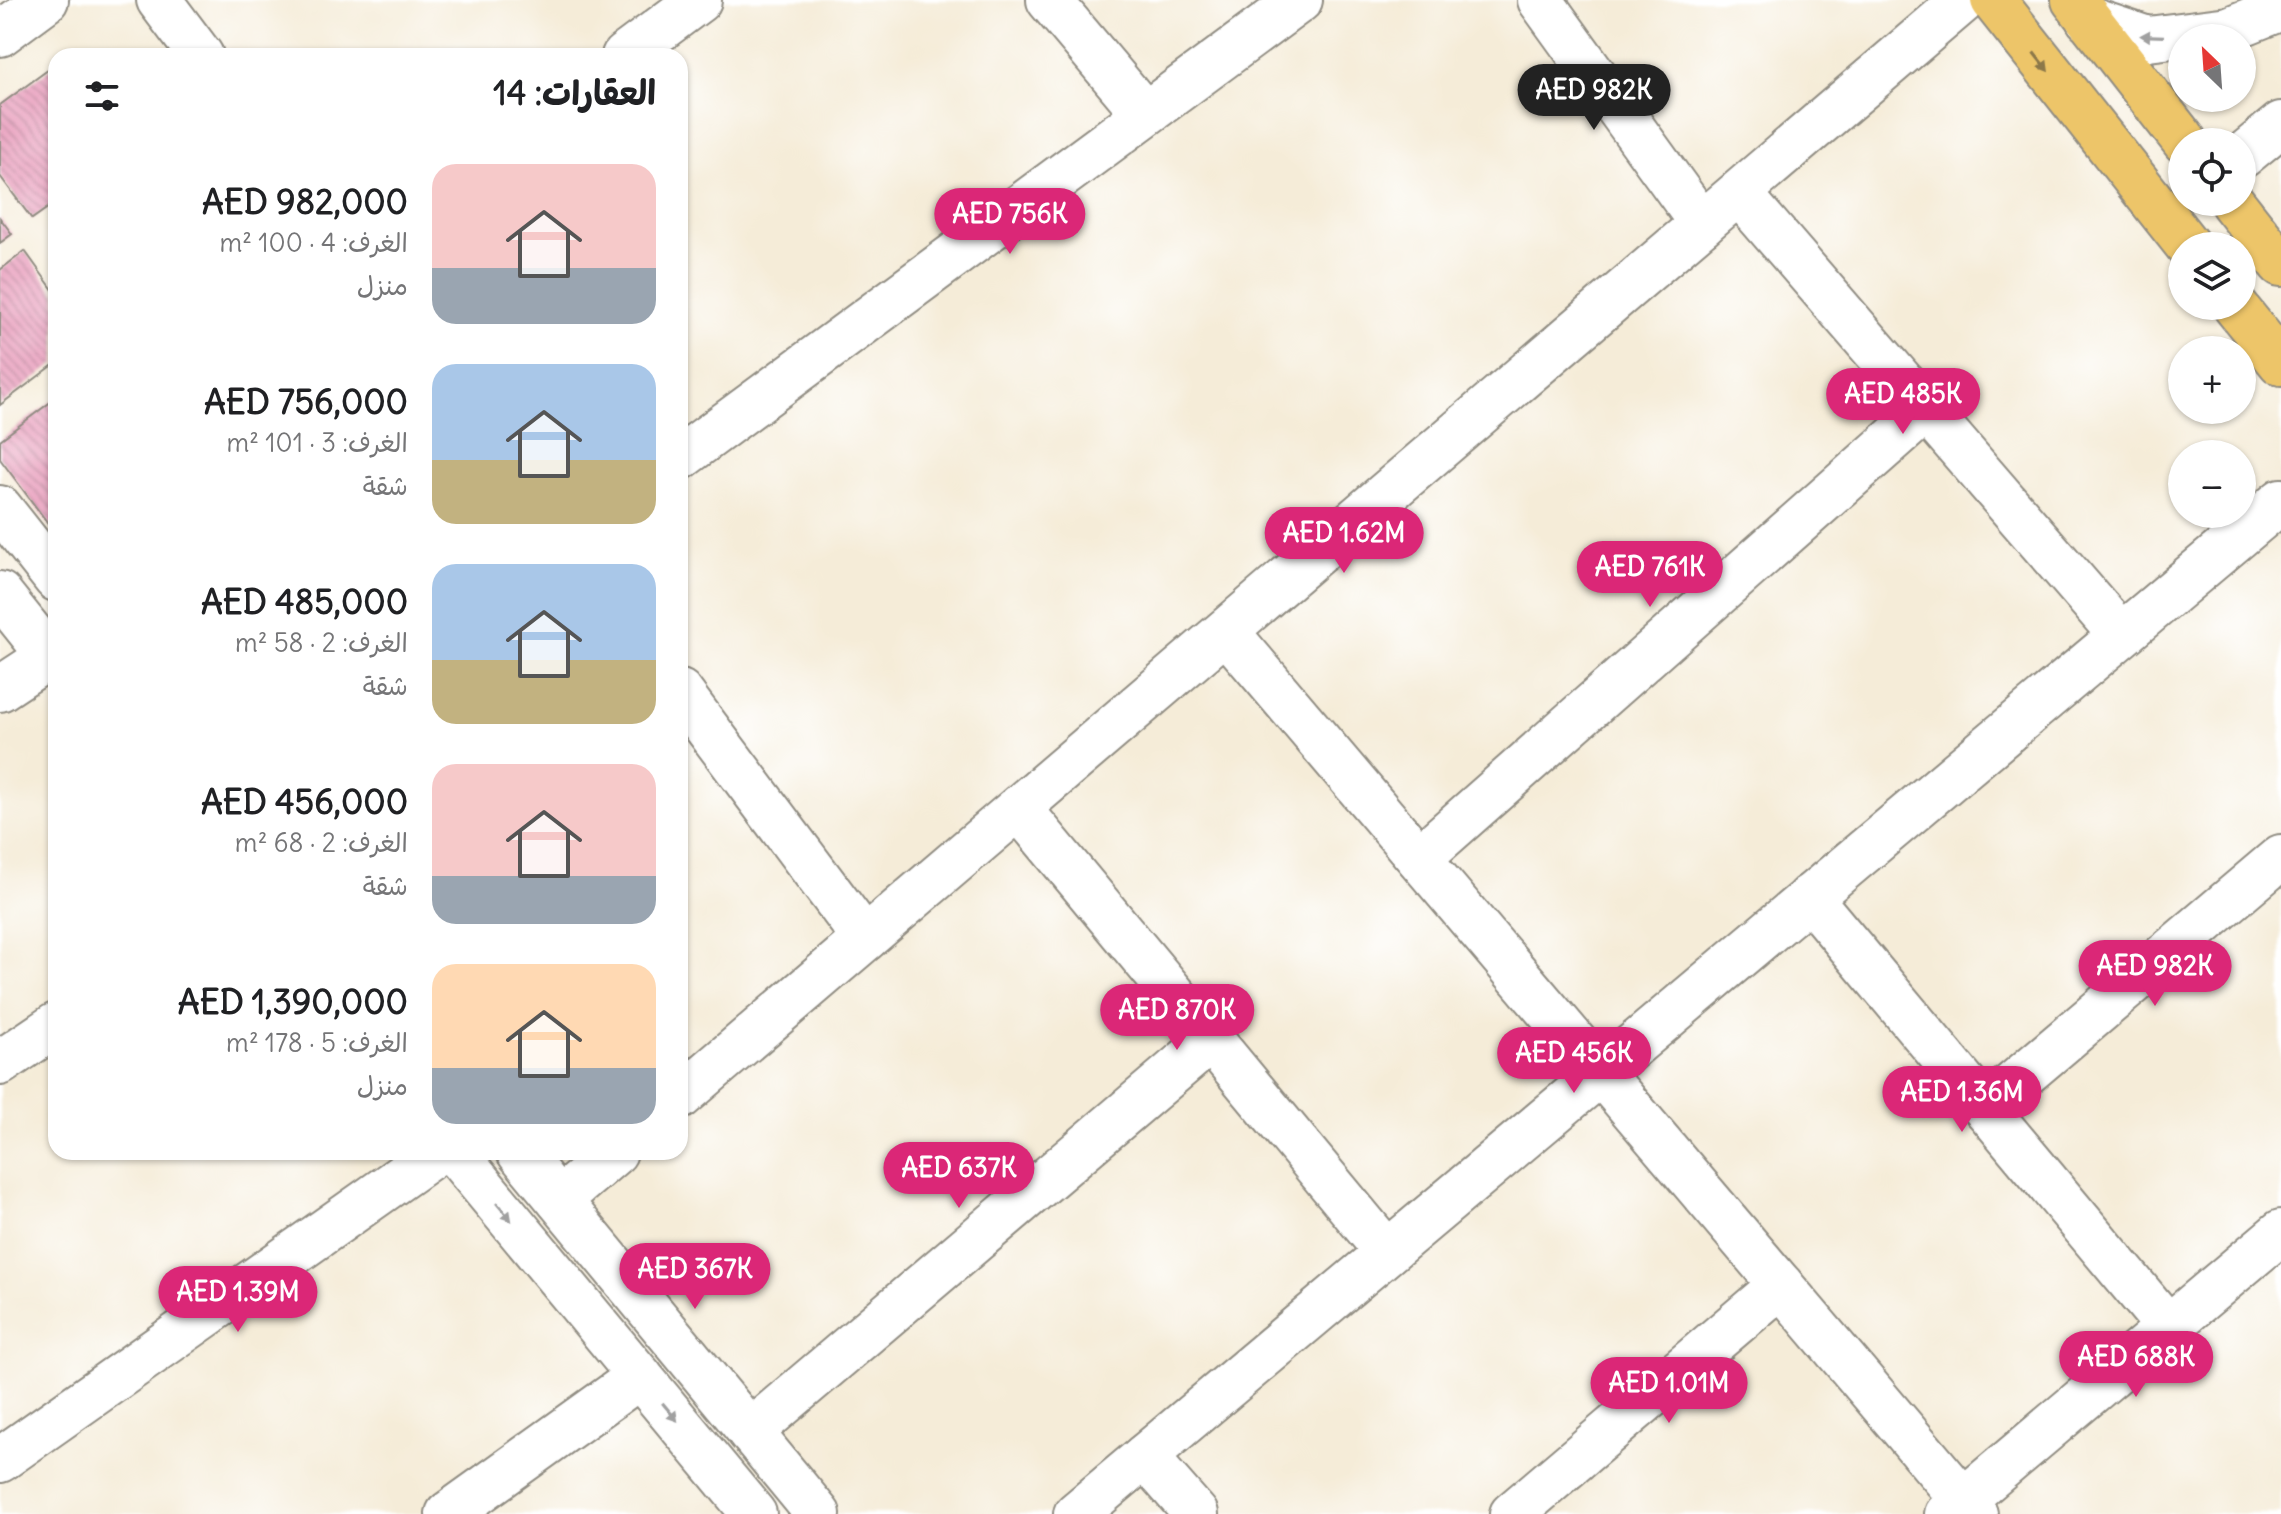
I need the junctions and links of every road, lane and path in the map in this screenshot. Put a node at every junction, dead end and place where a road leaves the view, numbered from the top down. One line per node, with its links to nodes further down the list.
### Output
1 (46, 0): 11 (street)
2 (159, 0): 12 (street)
3 (699, 0): 13 (street)
4 (1049, 0): 14 (street)
5 (1300, 0): 14 (street)
6 (1540, 0): 20 (street)
7 (1964, 0): 18 (street)
8 (1993, 0): 21 (main road, one-way to 21)
9 (2281, 8): 10 (street, one-way to 10)
10 (2081, 10): 16 (main road)
11 (0, 34)
12 (195, 48)
13 (635, 48)
14 (1145, 114): 26 (street)
15 (2281, 124): 17 (street)
16 (2174, 128)
17 (2256, 145)
18 (1739, 193): 20 (street); 25 (street)
19 (2243, 216): 22 (main road)
20 (1702, 224): 31 (street)
21 (2177, 232)
22 (2281, 264)
23 (2246, 320): 24 (main road)
24 (2281, 363)
25 (1926, 410): 32 (street); 39 (street)
26 (688, 452)
27 (2281, 501): 32 (street)
28 (0, 508): 29 (street)
29 (48, 569)
30 (0, 594): 33 (street)
31 (1226, 631): 37 (street); 39 (street)
32 (2120, 634): 40 (street)
33 (48, 654)
34 (48, 663): 35 (street)
35 (0, 689)
36 (688, 703): 41 (street)
37 (1019, 808): 41 (street); 43 (street)
38 (2281, 857): 47 (street)
39 (1419, 858): 45 (street)
40 (1809, 897): 45 (street); 47 (street)
41 (865, 939): 46 (street)
42 (48, 1030): 44 (street)
43 (1211, 1040): 54 (street); 58 (street)
44 (0, 1063)
45 (1600, 1073): 54 (street); 55 (street)
46 (688, 1090)
47 (1985, 1108): 56 (street)
48 (426, 1160): 60 (street)
49 (461, 1160): 57 (street, one-way to 57)
50 (526, 1160): 52 (street)
51 (606, 1160): 52 (street)
52 (559, 1200): 58 (street)
53 (2281, 1232): 56 (street)
54 (1387, 1252): 59 (street)
55 (1781, 1285): 61 (street); 67 (street)
56 (2168, 1327): 61 (street)
57 (640, 1376): 62 (street); 63 (street, one-way to 63)
58 (750, 1432): 64 (street)
59 (1145, 1456): 65 (street); 66 (street)
60 (0, 1460)
61 (1962, 1509)
62 (448, 1514)
63 (754, 1514)
64 (818, 1514)
65 (1076, 1514)
66 (1196, 1514)
67 (1512, 1514)

